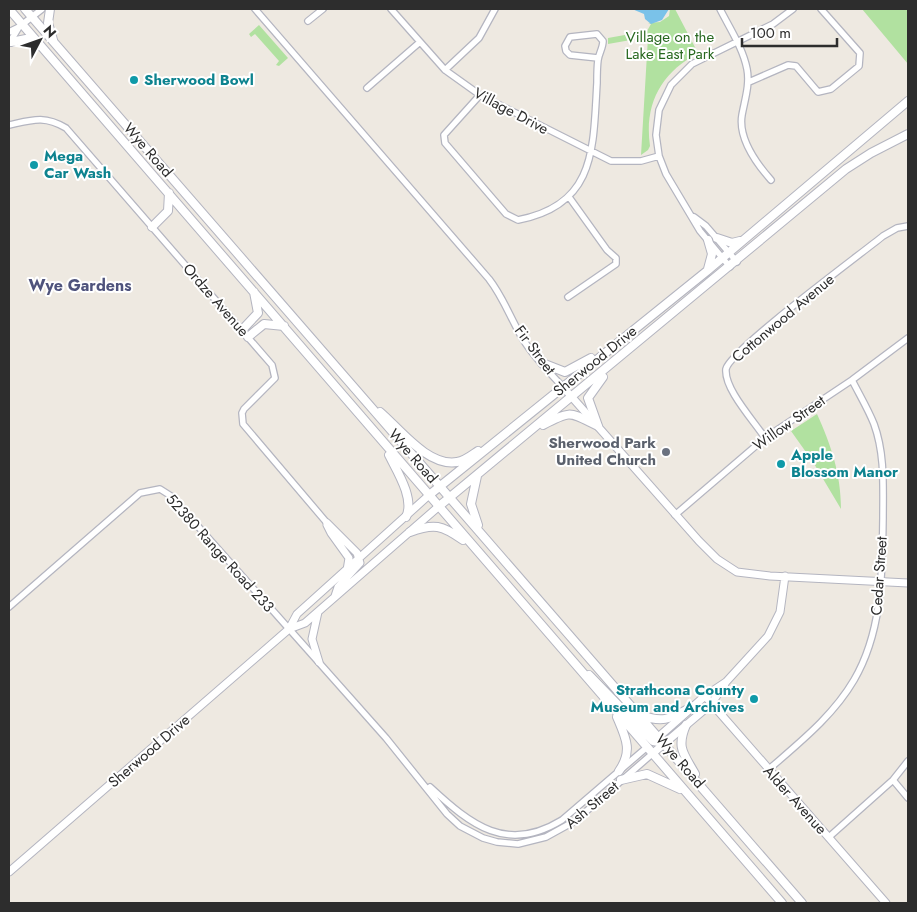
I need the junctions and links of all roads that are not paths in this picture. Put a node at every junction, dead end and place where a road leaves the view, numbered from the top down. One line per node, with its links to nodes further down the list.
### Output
1 (9, 9): 14 (main road, Wye Road)
2 (25, 9): 12 (main road, Wye Road)
3 (42, 9): 12 (street)
4 (50, 9): 17 (main road)
5 (255, 9): 50 (street, Fir Street)
6 (323, 9): 13 (street)
7 (391, 9): 18 (street, Village Drive)
8 (495, 9): 22 (street)
9 (720, 9): 16 (street)
10 (793, 9): 16 (street)
11 (821, 9): 23 (street)
12 (32, 17): 14 (street); 17 (main road, Wye Road)
13 (308, 21)
14 (21, 26): 15 (street); 19 (street); 20 (main road, Wye Road)
15 (9, 32)
16 (735, 41): 23 (street); 30 (street)
17 (53, 42): 53 (main road, Wye Road)
18 (420, 42): 22 (street, Village Drive); 24 (street)
19 (10, 43): 20 (main road)
20 (43, 47): 32 (main road, Wye Road)
21 (598, 58): 21 (street); 29 (street)
22 (445, 70): 25 (street, Village Drive)
23 (749, 82): 31 (street)
24 (367, 88)
25 (480, 95): 29 (street, Village Drive); 33 (street)
26 (908, 101): 38 (main road, Sherwood Drive)
27 (9, 125): 36 (street, Ordze Avenue)
28 (908, 134): 41 (main road, Sherwood Drive)
29 (589, 151): 30 (street, Village Drive); 33 (street)
30 (659, 156): 34 (street)
31 (771, 180)
32 (169, 193): 36 (main road); 43 (main road, Wye Road)
33 (569, 197): 44 (street)
34 (693, 216): 37 (street); 39 (street)
35 (908, 226): 59 (street, Cottonwood Avenue)
36 (152, 227): 46 (street, Ordze Avenue)
37 (717, 238): 38 (main road); 40 (street)
38 (744, 239): 40 (main road, Sherwood Drive)
39 (708, 240): 40 (street); 42 (main road)
40 (726, 255): 41 (street); 42 (main road, Sherwood Drive)
41 (733, 264): 51 (main road, Sherwood Drive)
42 (707, 271): 49 (main road, Sherwood Drive)
43 (254, 290): 45 (main road, Wye Road); 46 (main road)
44 (568, 297)
45 (284, 326): 47 (main road); 60 (main road, Wye Road)
46 (242, 330): 47 (street, Ordze Avenue)
47 (248, 337): 68 (street, Ordze Avenue)
48 (908, 338): 52 (street, Willow Street)
49 (619, 342): 50 (main road); 54 (main road, Sherwood Drive)
50 (542, 363): 54 (street, Fir Street)
51 (614, 363): 55 (main road, Sherwood Drive); 56 (main road)
52 (852, 380): 59 (street, Willow Street); 75 (street, Cedar Street)
53 (353, 386): 57 (main road); 62 (main road, Wye Road)
54 (563, 387): 55 (street, Fir Street); 57 (main road, Sherwood Drive)
55 (572, 396): 56 (street, Fir Street); 58 (main road, Sherwood Drive)
56 (598, 426): 58 (main road); 66 (street, Fir Street)
57 (515, 427): 62 (main road, Sherwood Drive)
58 (530, 432): 61 (main road, Sherwood Drive)
59 (765, 438): 66 (street, Willow Street)
60 (384, 444): 63 (main road, Wye Road); 67 (main road)
61 (478, 475): 64 (main road, Sherwood Drive); 69 (main road)
62 (440, 486): 63 (main road, Sherwood Drive); 64 (main road, Wye Road)
63 (428, 496): 65 (main road, Wye Road); 67 (street, Sherwood Drive)
64 (451, 497): 65 (main road, Sherwood Drive); 69 (main road, Wye Road)
65 (438, 507): 70 (street, Sherwood Drive); 71 (main road, Wye Road)
66 (675, 515): 74 (street, Fir Street)
67 (406, 517): 72 (street, Sherwood Drive)
68 (327, 523): 72 (street); 73 (street)
69 (480, 531): 88 (main road, Wye Road)
70 (410, 532): 71 (main road); 77 (street, Sherwood Drive)
71 (473, 547): 82 (main road, Wye Road)
72 (359, 559): 73 (street, Sherwood Drive); 77 (street)
73 (347, 570): 80 (street, Sherwood Drive)
74 (785, 576): 75 (street, Fir Street); 83 (street, Ash Street)
75 (882, 582): 76 (street, Fir Street); 94 (street, Cedar Street)
76 (908, 583)
77 (335, 597): 79 (street, Sherwood Drive)
78 (9, 607): 80 (street, 52380 Range Road 233)
79 (319, 610): 80 (street, Sherwood Drive); 81 (street)
80 (289, 629): 81 (street, Ash Street); 103 (street, Sherwood Drive)
81 (319, 662): 96 (street, Ash Street)
82 (581, 673): 87 (main road, Wye Road); 90 (main road)
83 (726, 682): 84 (street, Ash Street); 85 (street, Ash Street)
84 (705, 696): 85 (street, Alder Avenue); 86 (street, Ash Street)
85 (711, 704): 89 (street, Ash Street); 94 (street, Alder Avenue)
86 (692, 707): 88 (main road); 90 (street, Ash Street)
87 (614, 711): 92 (main road, Wye Road); 95 (main road)
88 (638, 714): 90 (main road, Wye Road)
89 (686, 725): 91 (street, Ash Street); 99 (main road)
90 (656, 739): 91 (main road, Wye Road); 92 (street, Ash Street)
91 (664, 743): 92 (street, Ash Street); 99 (main road, Wye Road)
92 (649, 751): 95 (street, Ash Street); 97 (street, Ash Street); 100 (main road, Wye Road)
93 (908, 761): 98 (street)
94 (768, 770): 102 (street, Alder Avenue)
95 (619, 771): 96 (street, Ash Street)
96 (417, 776): 97 (street, Ash Street)
97 (622, 780): 100 (main road)
98 (893, 780): 101 (street); 102 (street)
99 (703, 789): 105 (main road, Wye Road)
100 (685, 791): 104 (main road, Wye Road)
101 (908, 798)
102 (829, 837): 106 (street, Alder Avenue)
103 (9, 872)
104 (782, 903)
105 (802, 903)
106 (886, 903)

